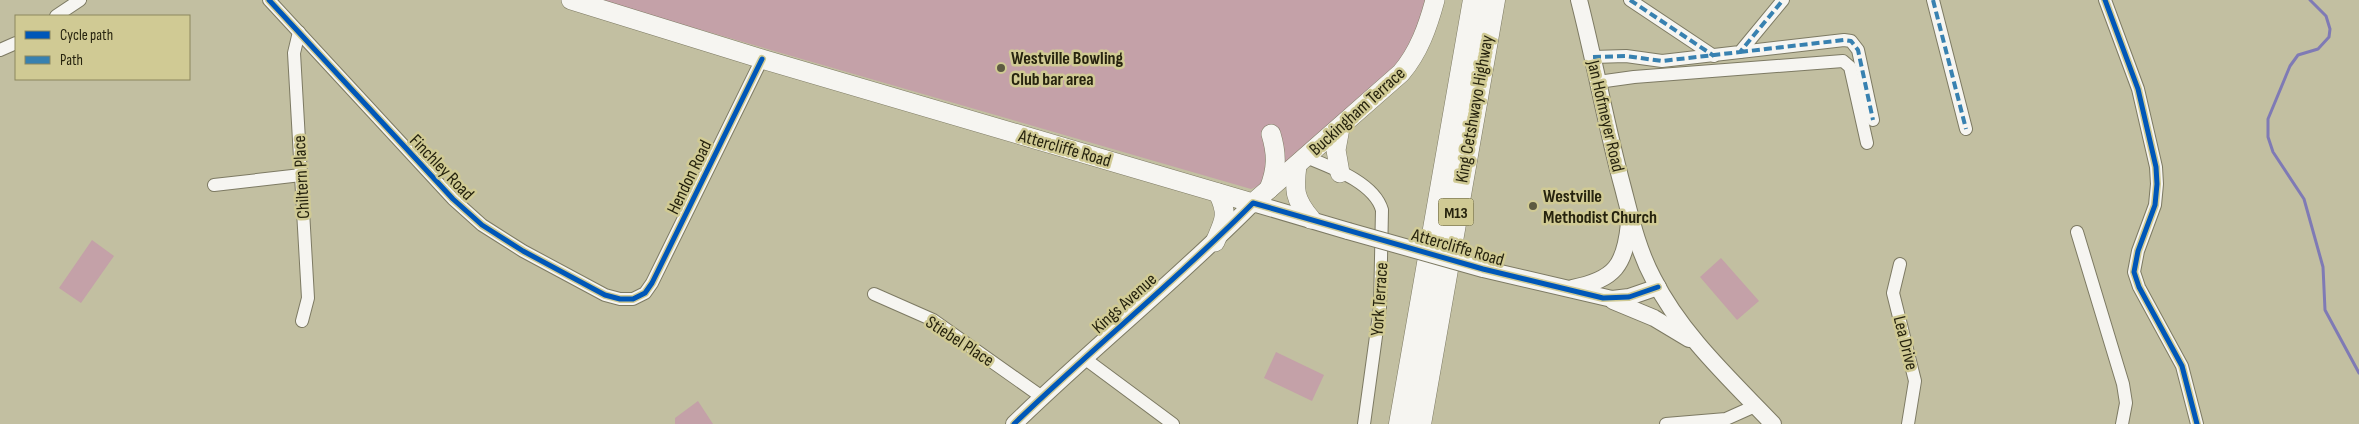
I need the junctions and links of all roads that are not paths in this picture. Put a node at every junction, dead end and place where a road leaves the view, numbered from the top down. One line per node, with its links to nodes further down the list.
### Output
1 (80, 0): 13 (street)
2 (269, 0): 14 (street, Finchley Road)
3 (571, 0): 12 (main road, Attercliffe Road)
4 (1435, 0): 23 (main road, Buckingham Terrace)
5 (1474, 0): 52 (highway, King Cetshwayo Highway / M13)
6 (1493, 0): 53 (highway, King Cetshwayo Highway / M13)
7 (1579, 0): 19 (street, Jan Hofmeyer Road)
8 (1630, 0): 18 (street)
9 (1783, 0): 17 (street)
10 (1933, 0): 24 (street)
11 (2105, 0): 58 (street)
12 (598, 4): 20 (main road, Attercliffe Road)
13 (58, 15)
14 (298, 32): 29 (street, Chiltern Place); 43 (street, Finchley Road)
15 (15, 43): 16 (street)
16 (0, 50)
17 (1740, 52): 18 (street); 22 (street)
18 (1714, 56): 19 (street)
19 (1593, 57): 21 (street, Jan Hofmeyer Road)
20 (762, 59): 32 (main road, Attercliffe Road); 43 (street, Hendon Road)
21 (1598, 82): 26 (street); 34 (street, Jan Hofmeyer Road)
22 (1873, 120)
23 (1340, 128): 27 (main road, Buckingham Terrace); 28 (main road)
24 (1966, 129)
25 (1271, 134): 31 (main road)
26 (1867, 143)
27 (1301, 161): 28 (street, York Terrace); 31 (main road, Buckingham Terrace); 35 (main road)
28 (1340, 173): 51 (street, York Terrace)
29 (301, 175): 30 (street); 44 (street, Chiltern Place)
30 (214, 186)
31 (1270, 189): 33 (main road, Buckingham Terrace)
32 (1218, 193): 33 (main road, Attercliffe Road); 37 (main road)
33 (1254, 203): 35 (street, Attercliffe Road); 37 (street, Kings Avenue)
34 (1630, 216): 39 (street, Jan Hofmeyer Road); 40 (street)
35 (1311, 219): 40 (street, Attercliffe Road, bridge)
36 (2077, 232): 57 (street)
37 (1215, 242): 46 (street, Kings Avenue)
38 (1900, 264): 56 (street, Lea Drive)
39 (1658, 287): 42 (street, Attercliffe Road); 45 (street, Jan Hofmeyer Road)
40 (1565, 290): 42 (street, Attercliffe Road)
41 (874, 294): 47 (street, Stiebel Place)
42 (1604, 298): 45 (street)
43 (633, 299)
44 (302, 321)
45 (1700, 346): 48 (street, Jan Hofmeyer Road)
46 (1084, 358): 47 (street, Kings Avenue); 50 (street)
47 (1042, 397): 49 (street, Kings Avenue)
48 (1755, 406): 54 (street); 55 (street, Jan Hofmeyer Road)
49 (1014, 424)
50 (1172, 424)
51 (1364, 424)
52 (1401, 424)
53 (1419, 424)
54 (1666, 424)
55 (1773, 424)
56 (1908, 424)
57 (2122, 424)
58 (2197, 424)

